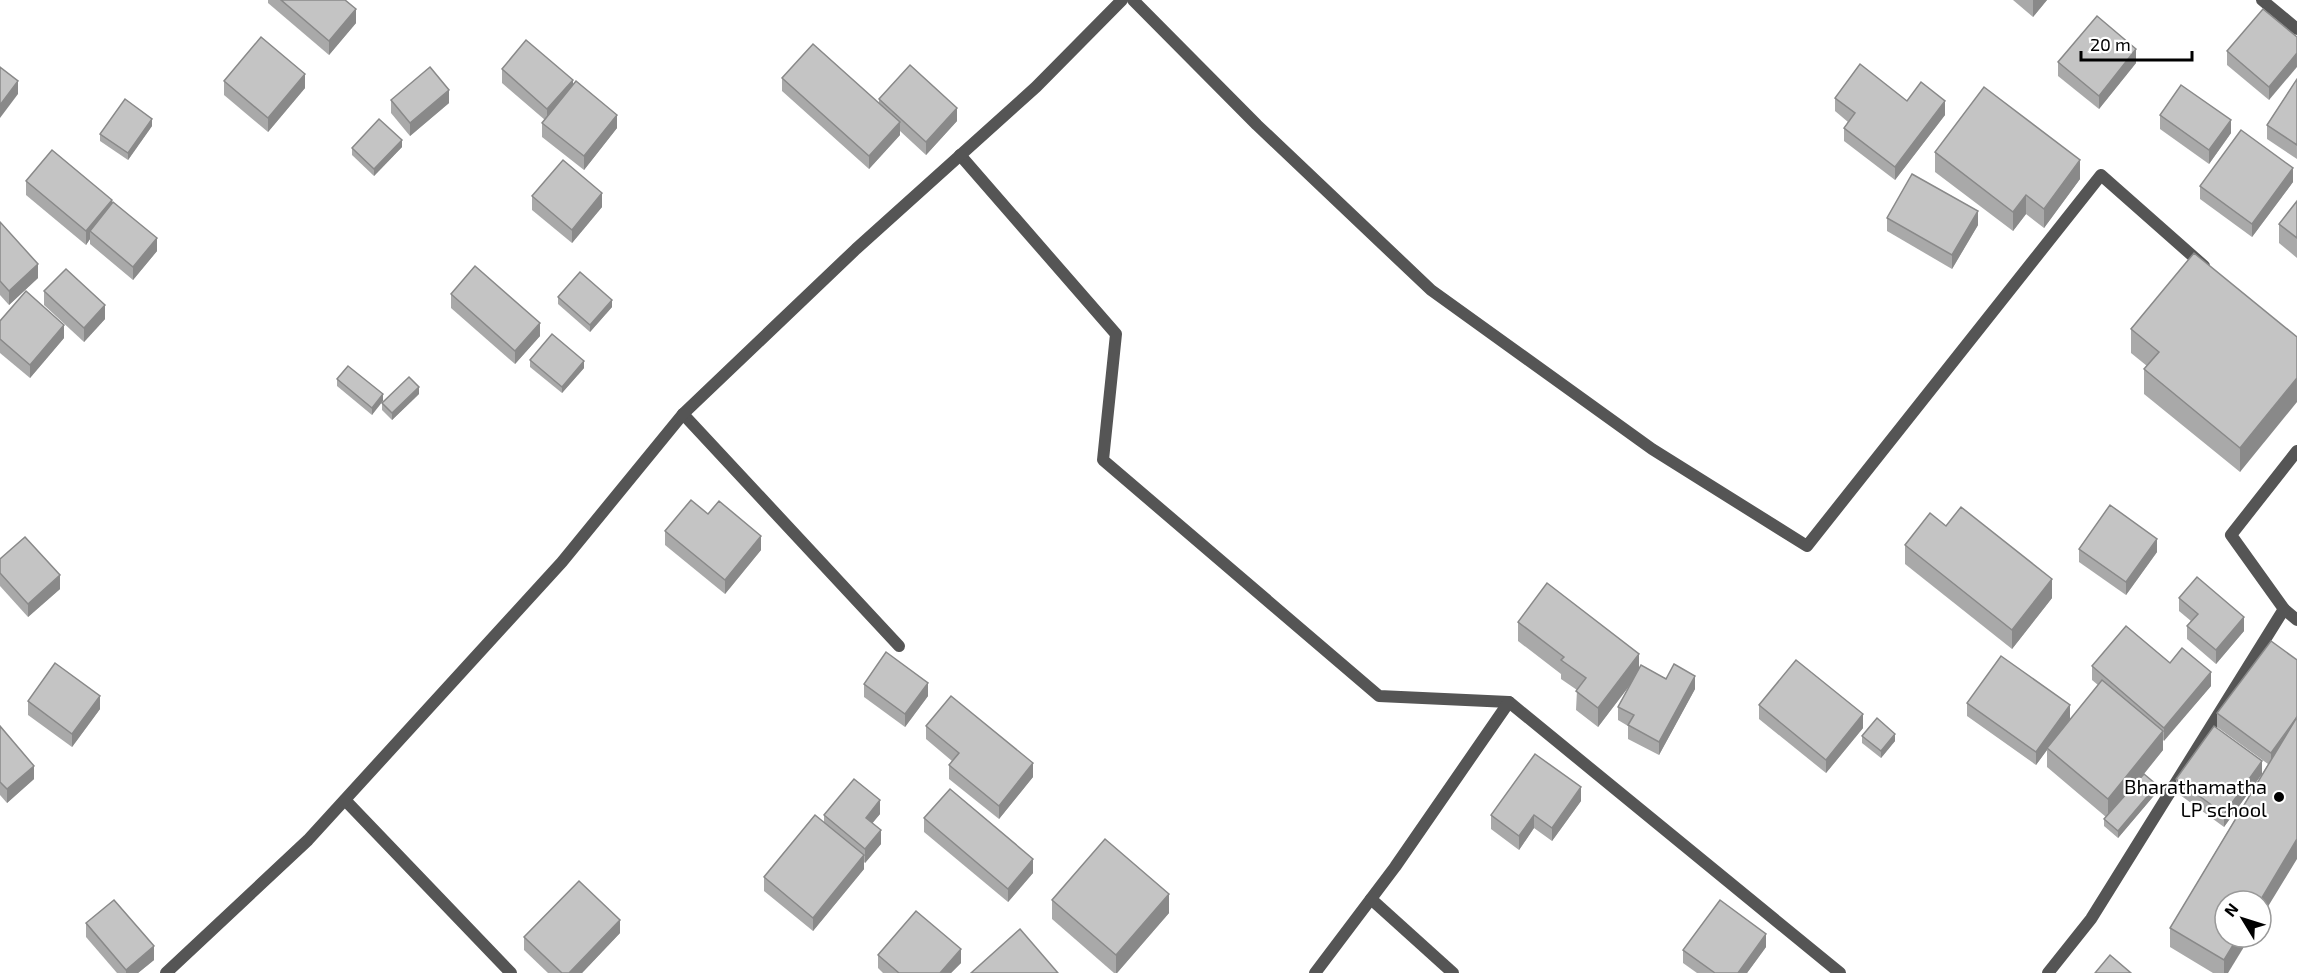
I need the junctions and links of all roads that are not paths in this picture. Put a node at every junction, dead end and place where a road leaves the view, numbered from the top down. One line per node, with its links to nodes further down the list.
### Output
1 (1122, 0): 5 (street)
2 (1133, 0): 6 (street)
3 (2262, 0): 4 (street)
4 (2297, 30)
5 (960, 155): 7 (street); 12 (street)
6 (2217, 278)
7 (682, 414): 11 (street); 13 (street)
8 (2297, 451): 9 (street)
9 (2284, 609): 10 (street); 20 (street)
10 (2297, 620)
11 (899, 646)
12 (1509, 702): 14 (street); 19 (street)
13 (345, 800): 15 (street); 16 (street)
14 (1371, 899): 17 (street); 18 (street)
15 (166, 973)
16 (511, 973)
17 (1315, 973)
18 (1453, 973)
19 (1840, 973)
20 (2048, 973)

